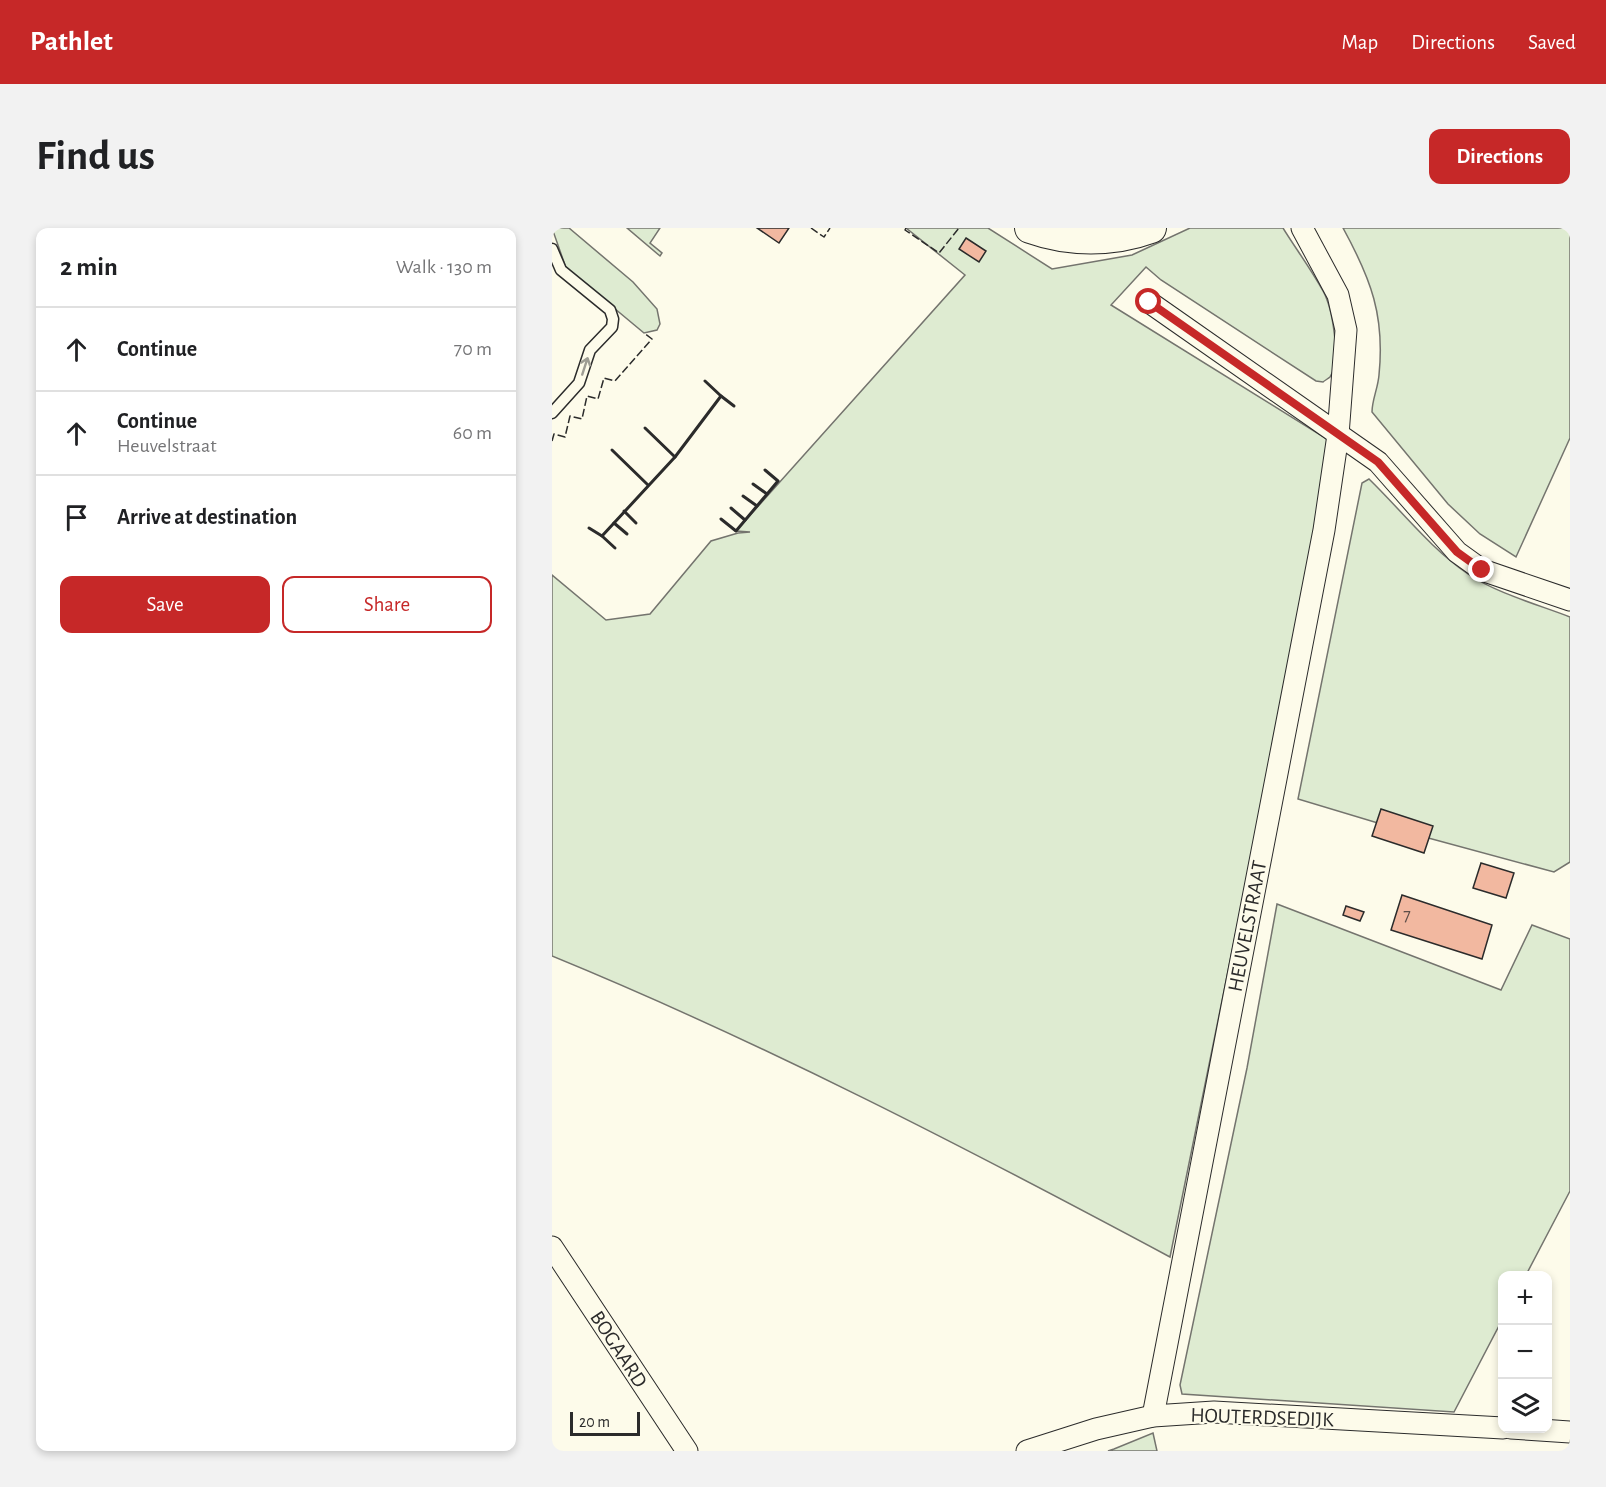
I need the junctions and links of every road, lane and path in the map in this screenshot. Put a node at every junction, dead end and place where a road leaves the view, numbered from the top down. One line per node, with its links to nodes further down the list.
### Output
1 (1030, 228): 2 (street)
2 (1152, 228)
3 (1302, 228): 7 (street, HEUVELSTRAAT)
4 (552, 249): 6 (lane, one-way to 4)
5 (1149, 302): 7 (street)
6 (552, 413)
7 (1338, 435): 8 (street); 10 (street, HEUVELSTRAAT)
8 (1570, 600)
9 (552, 1247): 14 (street, BOGAARD)
10 (1153, 1416): 11 (street, HOUTERDSEDIJK); 15 (street, HOUTERDSEDIJK)
11 (1498, 1428)
12 (1552, 1431): 13 (street)
13 (1570, 1432)
14 (687, 1451)
15 (1027, 1451)

